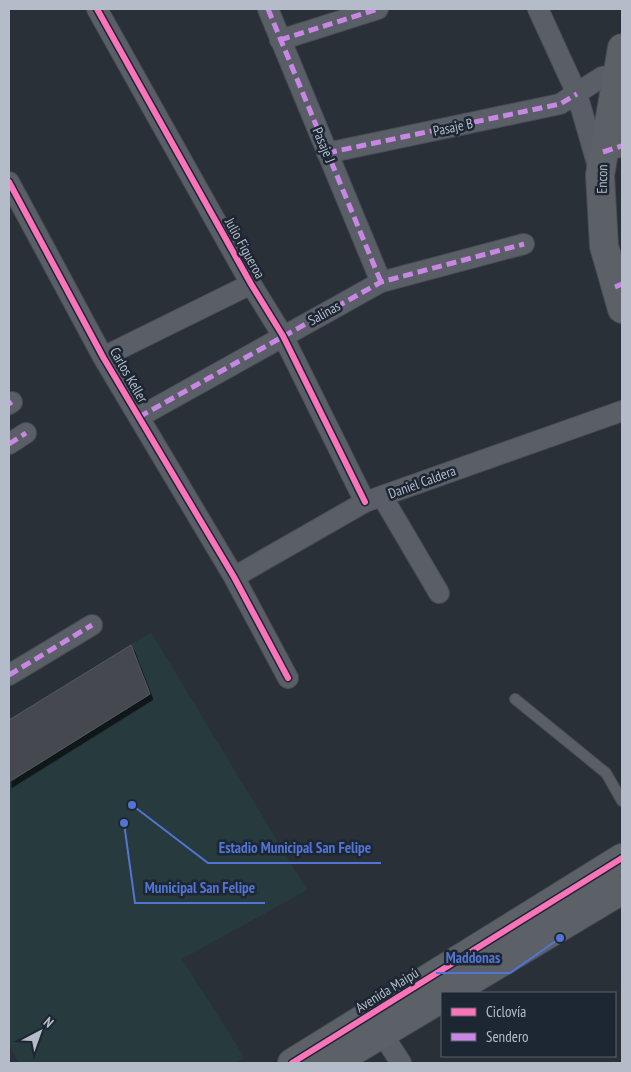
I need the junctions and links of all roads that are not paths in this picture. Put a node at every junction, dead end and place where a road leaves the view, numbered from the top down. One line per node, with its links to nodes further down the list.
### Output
1 (97, 9): 14 (street, Julio Figueroa)
2 (268, 9): 5 (street, Pasaje J)
3 (378, 9): 5 (street)
4 (538, 9): 8 (street)
5 (280, 40): 9 (street, Pasaje J)
6 (622, 48): 7 (main road, Encon)
7 (620, 74): 8 (street, Pasaje B); 10 (main road, Encon)
8 (577, 94): 9 (street, Pasaje B); 10 (street)
9 (327, 153): 13 (street, Pasaje J)
10 (608, 157): 15 (main road, Encon)
11 (9, 182): 17 (street, Carlos Keller)
12 (524, 244): 13 (street, Salinas)
13 (381, 282): 16 (street, Salinas)
14 (251, 284): 16 (street, Julio Figueroa); 17 (street)
15 (620, 293)
16 (283, 336): 19 (street, Salinas); 22 (street, Julio Figueroa)
17 (103, 357): 19 (street, Carlos Keller)
18 (622, 411): 22 (street, Daniel Caldera)
19 (139, 417): 23 (street, Carlos Keller)
20 (26, 433): 21 (street)
21 (9, 444)
22 (374, 499): 23 (street, Daniel Caldera); 24 (street, Julio Figueroa)
23 (234, 577): 27 (street, Carlos Keller)
24 (439, 592)
25 (92, 625): 26 (street)
26 (9, 675)
27 (288, 678)
28 (515, 699): 29 (lane)
29 (622, 801)
30 (622, 858): 34 (main road, Avenida Maipú)
31 (622, 890): 32 (main road)
32 (452, 992)
33 (441, 998): 34 (main road, Avenida Maipú)
34 (376, 1025): 35 (main road, Avenida Maipú); 36 (main road, Avenida Maipú); 37 (street)
35 (292, 1063)
36 (333, 1063)
37 (401, 1063)

